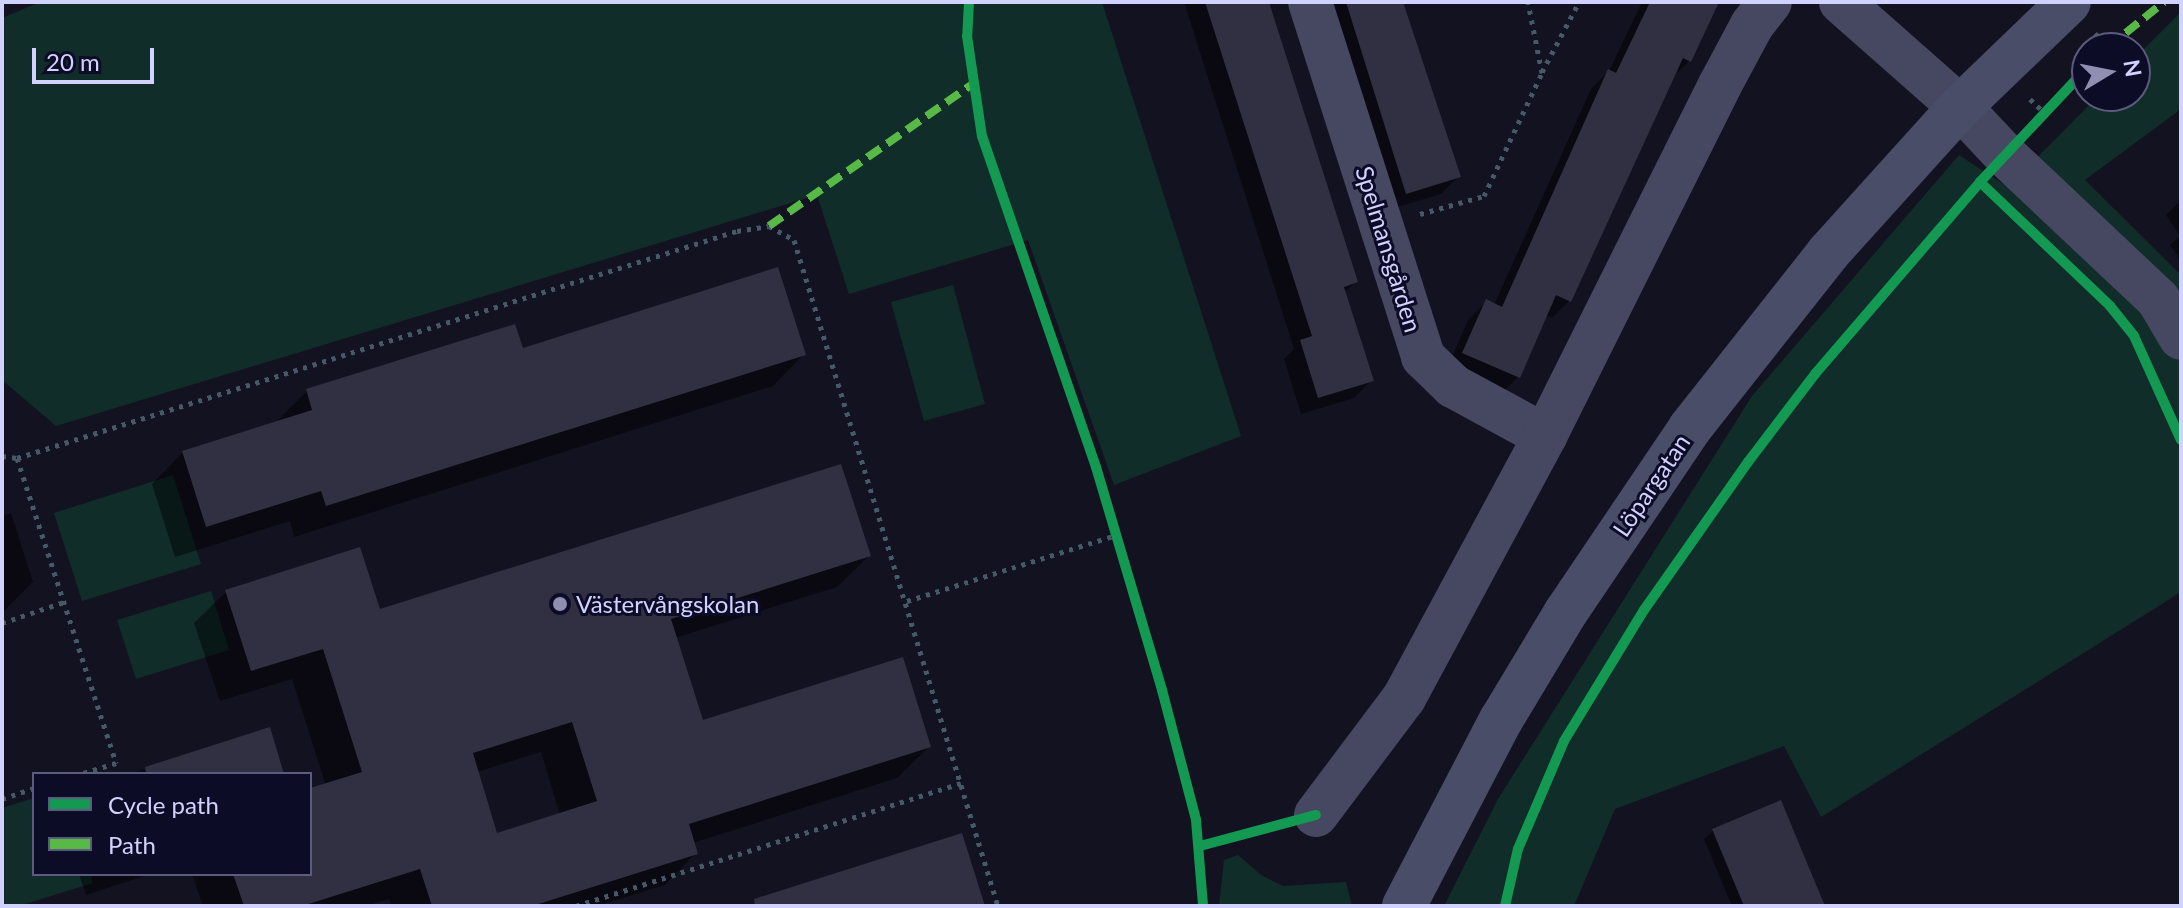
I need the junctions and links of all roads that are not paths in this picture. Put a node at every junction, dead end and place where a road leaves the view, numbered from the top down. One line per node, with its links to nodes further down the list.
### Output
1 (1310, 2): 7 (street, Spelmansgården)
2 (1770, 2): 7 (street)
3 (1841, 2): 5 (street)
4 (2069, 2): 5 (street, Löpargatan)
5 (1960, 107): 6 (street); 9 (street, Löpargatan)
6 (2181, 338)
7 (1545, 436): 8 (street)
8 (1316, 815)
9 (1404, 906)

